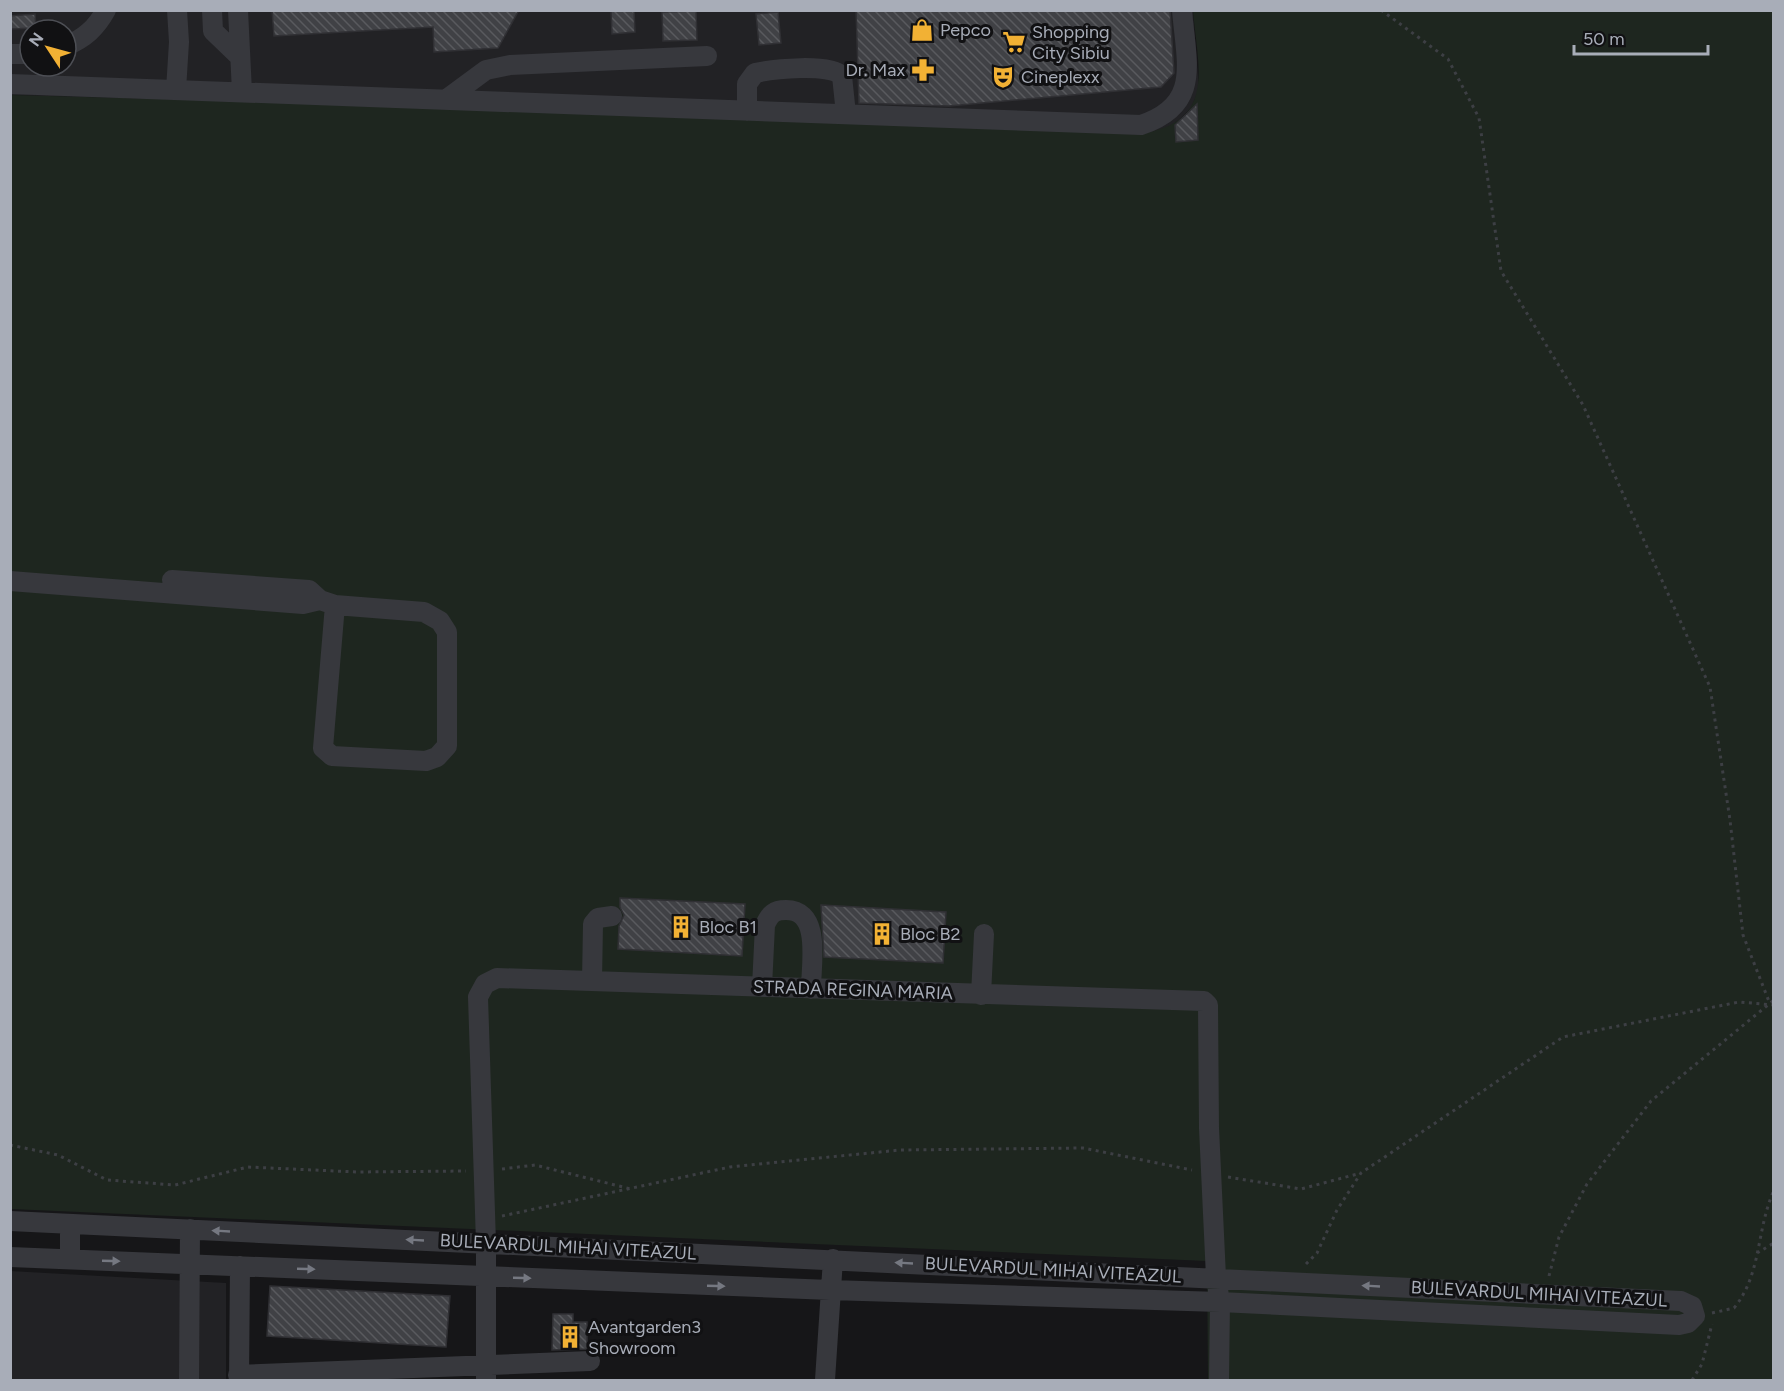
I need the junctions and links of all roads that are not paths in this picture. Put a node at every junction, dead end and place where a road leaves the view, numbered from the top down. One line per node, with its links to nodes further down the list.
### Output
1 (106, 10): 6 (street)
2 (177, 10): 10 (street)
3 (212, 10): 8 (street)
4 (237, 10): 8 (street)
5 (1182, 10): 14 (street)
6 (78, 41)
7 (707, 56): 12 (street)
8 (240, 57): 11 (street)
9 (10, 84): 10 (street)
10 (176, 90): 11 (street)
11 (242, 92): 12 (street)
12 (448, 98): 13 (street)
13 (747, 111): 14 (street); 14 (street)
14 (846, 114)
15 (10, 569): 17 (street)
16 (10, 580): 17 (street)
17 (327, 603): 17 (street)
18 (612, 916): 20 (street)
19 (984, 934): 23 (street)
20 (592, 981): 21 (street, STRADA REGINA MARIA); 27 (street, STRADA REGINA MARIA)
21 (762, 987): 22 (street, STRADA REGINA MARIA); 22 (street)
22 (811, 989): 23 (street, STRADA REGINA MARIA)
23 (981, 994): 34 (street, STRADA REGINA MARIA)
24 (10, 1221): 25 (street, BULEVARDUL MIHAI VITEAZUL)
25 (70, 1224): 26 (street, BULEVARDUL MIHAI VITEAZUL); 29 (street)
26 (190, 1229): 27 (street, BULEVARDUL MIHAI VITEAZUL, one-way to 26); 31 (street)
27 (486, 1243): 30 (street, BULEVARDUL MIHAI VITEAZUL); 33 (street)
28 (10, 1257): 29 (street, BULEVARDUL MIHAI VITEAZUL)
29 (70, 1259): 31 (street, BULEVARDUL MIHAI VITEAZUL, one-way to 31)
30 (833, 1260): 34 (street, BULEVARDUL MIHAI VITEAZUL, one-way to 30); 35 (street)
31 (189, 1264): 32 (street, BULEVARDUL MIHAI VITEAZUL); 42 (street)
32 (240, 1266): 33 (street, BULEVARDUL MIHAI VITEAZUL, one-way to 33); 41 (street)
33 (486, 1277): 35 (street, BULEVARDUL MIHAI VITEAZUL, one-way to 35); 40 (street)
34 (1216, 1277): 36 (street, BULEVARDUL MIHAI VITEAZUL, one-way to 34); 37 (street)
35 (830, 1290): 37 (street, BULEVARDUL MIHAI VITEAZUL); 43 (street)
36 (1565, 1295): 38 (street); 38 (street, BULEVARDUL MIHAI VITEAZUL)
37 (1220, 1302): 38 (street, BULEVARDUL MIHAI VITEAZUL); 44 (street)
38 (1565, 1321)
39 (590, 1361): 40 (street)
40 (486, 1373): 41 (street)
41 (238, 1378)
42 (189, 1380)
43 (825, 1380)
44 (1219, 1380)

